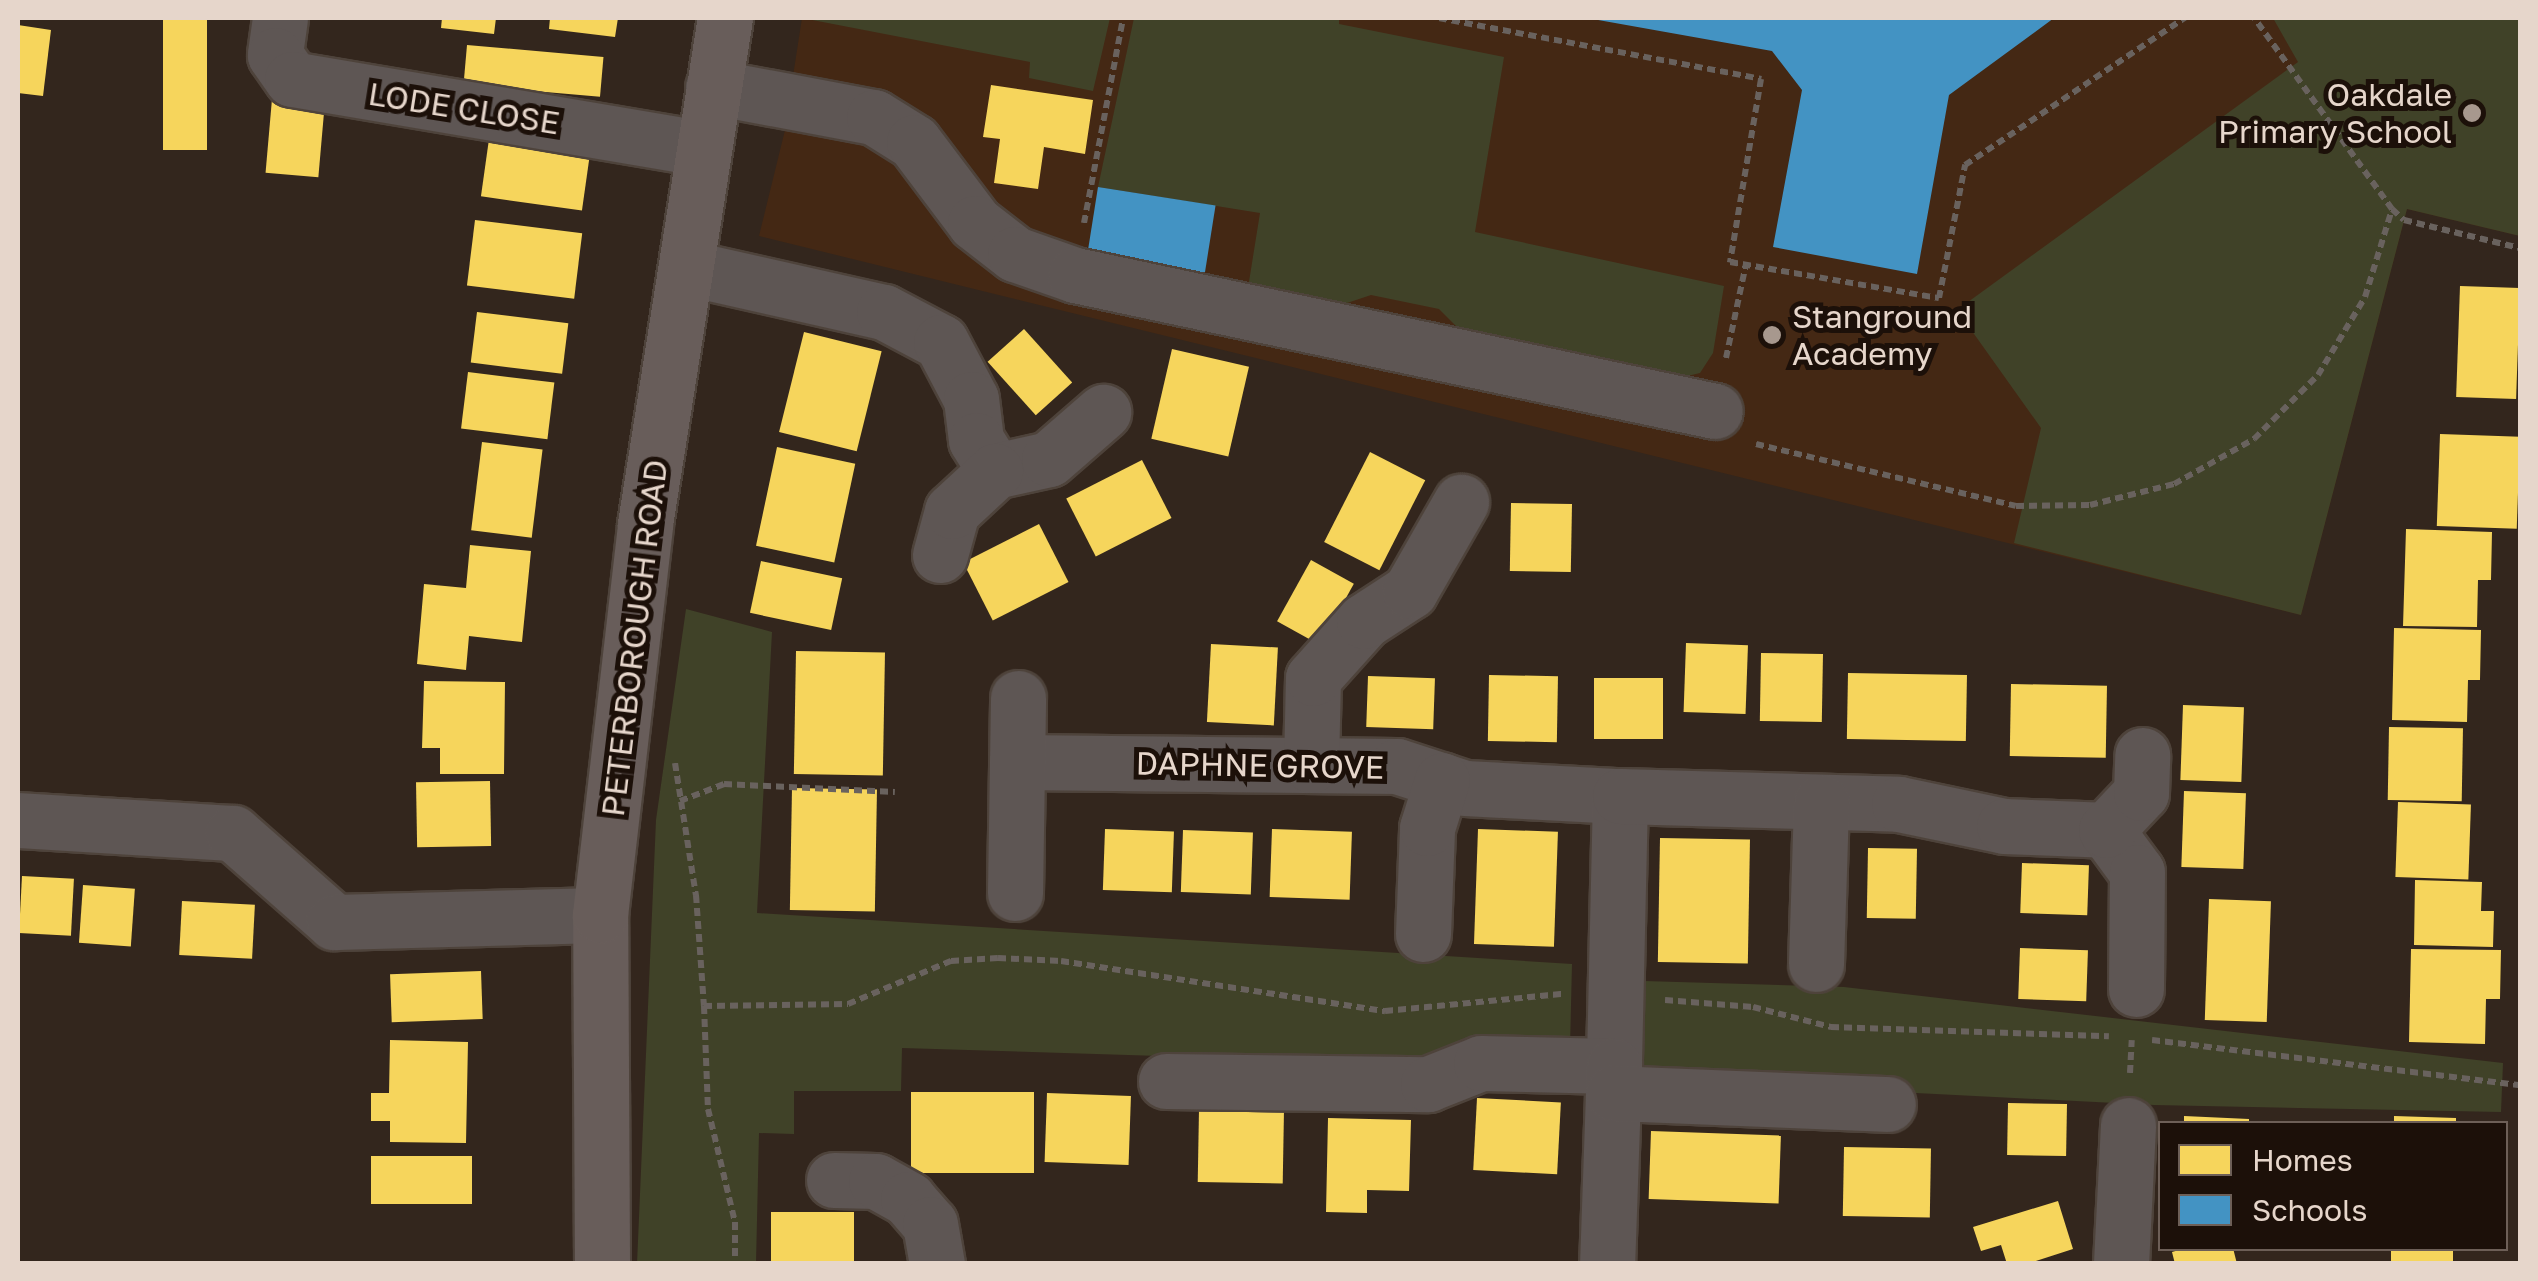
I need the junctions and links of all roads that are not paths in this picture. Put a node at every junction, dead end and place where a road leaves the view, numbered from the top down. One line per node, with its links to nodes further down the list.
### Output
1 (280, 18): 4 (street, LODE CLOSE)
2 (725, 18): 3 (main road, PETERBOROUGH ROAD)
3 (713, 87): 4 (main road, PETERBOROUGH ROAD); 6 (street)
4 (702, 148): 5 (main road, PETERBOROUGH ROAD)
5 (688, 268): 8 (street); 21 (main road, PETERBOROUGH ROAD)
6 (1714, 411)
7 (1103, 412): 8 (street)
8 (995, 471): 10 (street)
9 (1461, 502): 14 (street)
10 (940, 554)
11 (1018, 698): 13 (street)
12 (2142, 755): 19 (street)
13 (1017, 762): 14 (street, DAPHNE GROVE); 20 (street)
14 (1311, 765): 15 (street, DAPHNE GROVE)
15 (1442, 780): 16 (street, DAPHNE GROVE); 22 (street)
16 (1620, 796): 17 (street, DAPHNE GROVE); 25 (street)
17 (1821, 802): 19 (street, DAPHNE GROVE); 23 (street)
18 (18, 820): 21 (street)
19 (2106, 830): 24 (street)
20 (1015, 893)
21 (600, 915): 30 (main road, PETERBOROUGH ROAD)
22 (1423, 934)
23 (1816, 964)
24 (2136, 989)
25 (1613, 1080): 26 (street); 27 (street); 32 (street)
26 (1166, 1081)
27 (1888, 1104)
28 (2128, 1125): 33 (street)
29 (834, 1180): 31 (street)
30 (602, 1264)
31 (937, 1264)
32 (1607, 1264)
33 (2121, 1264)

